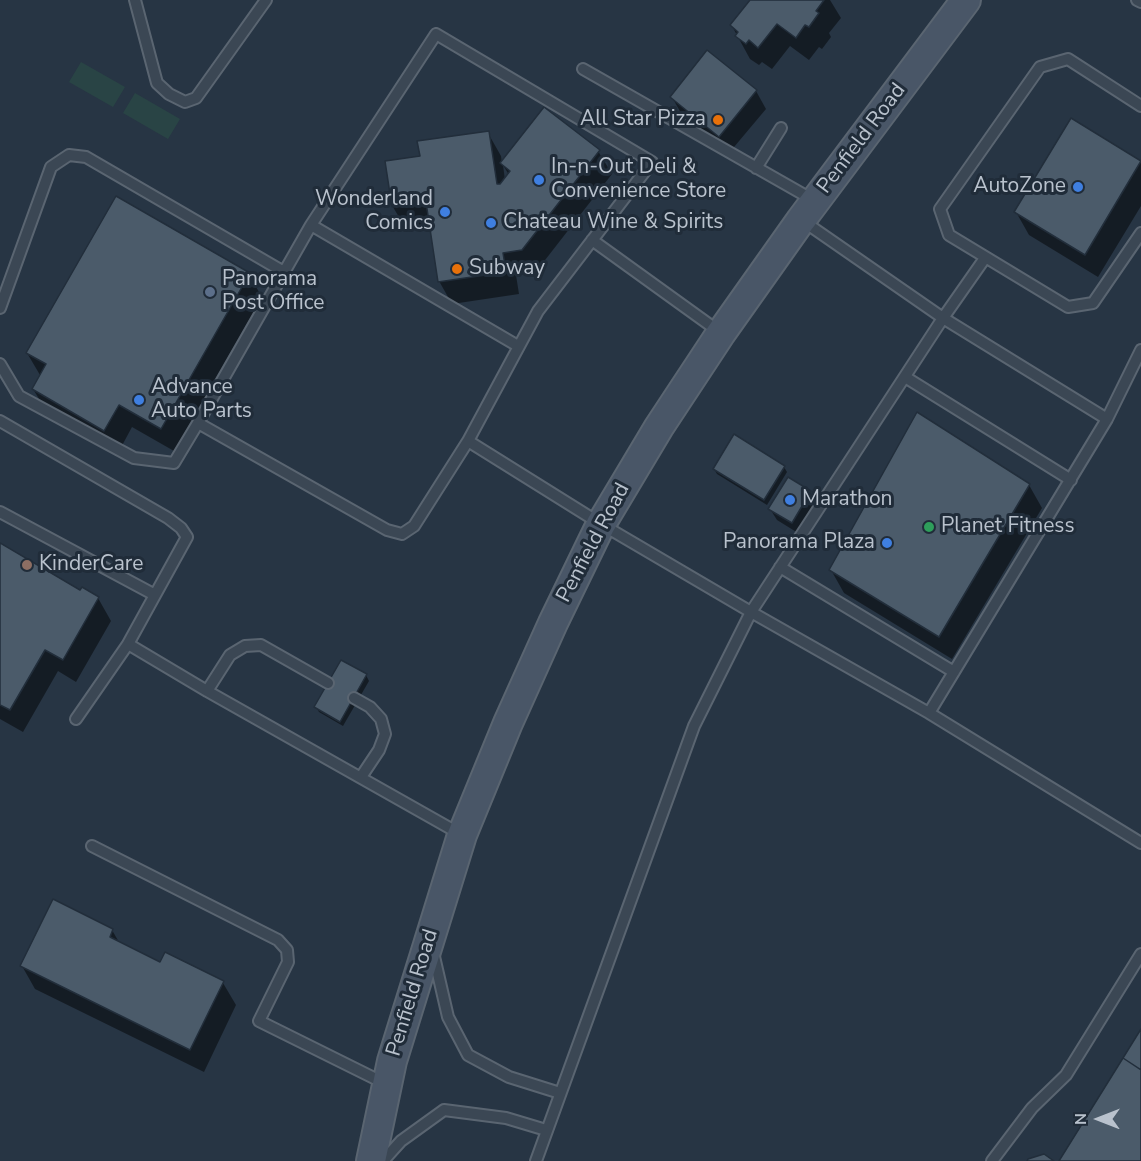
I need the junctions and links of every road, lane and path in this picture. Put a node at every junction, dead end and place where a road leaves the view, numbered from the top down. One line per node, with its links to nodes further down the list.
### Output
1 (135, 0): 2 (lane)
2 (266, 0)
3 (966, 0): 8 (main road, Penfield Road)
4 (584, 69): 7 (lane)
5 (1141, 106): 12 (lane)
6 (781, 128): 7 (lane)
7 (756, 168): 8 (lane)
8 (808, 211): 15 (lane); 16 (main road, Penfield Road)
9 (311, 225): 11 (lane); 13 (lane); 17 (lane)
10 (1141, 233): 12 (lane)
11 (592, 240): 16 (lane); 17 (lane)
12 (985, 258): 15 (lane)
13 (284, 272): 14 (lane); 23 (lane)
14 (0, 308)
15 (943, 318): 20 (lane); 21 (lane)
16 (721, 333): 27 (main road, Penfield Road)
17 (518, 346): 24 (lane)
18 (1141, 350): 21 (lane)
19 (0, 364): 23 (lane)
20 (904, 377): 25 (lane); 28 (lane)
21 (1107, 419): 25 (lane)
22 (0, 421): 29 (lane)
23 (198, 423): 24 (lane)
24 (468, 441): 27 (lane)
25 (1071, 480): 32 (lane)
26 (0, 512): 29 (lane)
27 (601, 524): 30 (lane); 39 (main road, Penfield Road)
28 (780, 567): 30 (lane); 32 (lane)
29 (155, 595): 31 (lane)
30 (751, 612): 36 (lane); 45 (lane)
31 (128, 644): 34 (lane); 37 (lane)
32 (954, 672): 36 (lane)
33 (328, 683): 34 (lane)
34 (207, 691): 38 (lane)
35 (354, 698): 38 (lane)
36 (929, 713): 40 (lane)
37 (76, 719)
38 (361, 777): 39 (lane)
39 (462, 835): 42 (main road, Penfield Road)
40 (1141, 843)
41 (92, 846): 44 (lane)
42 (430, 937): 44 (main road, Penfield Road); 45 (lane)
43 (1141, 954): 50 (lane)
44 (387, 1084): 47 (main road, Penfield Road)
45 (560, 1093): 46 (lane)
46 (546, 1130): 48 (lane); 49 (lane)
47 (371, 1161)
48 (383, 1161)
49 (536, 1161)
50 (992, 1161)

